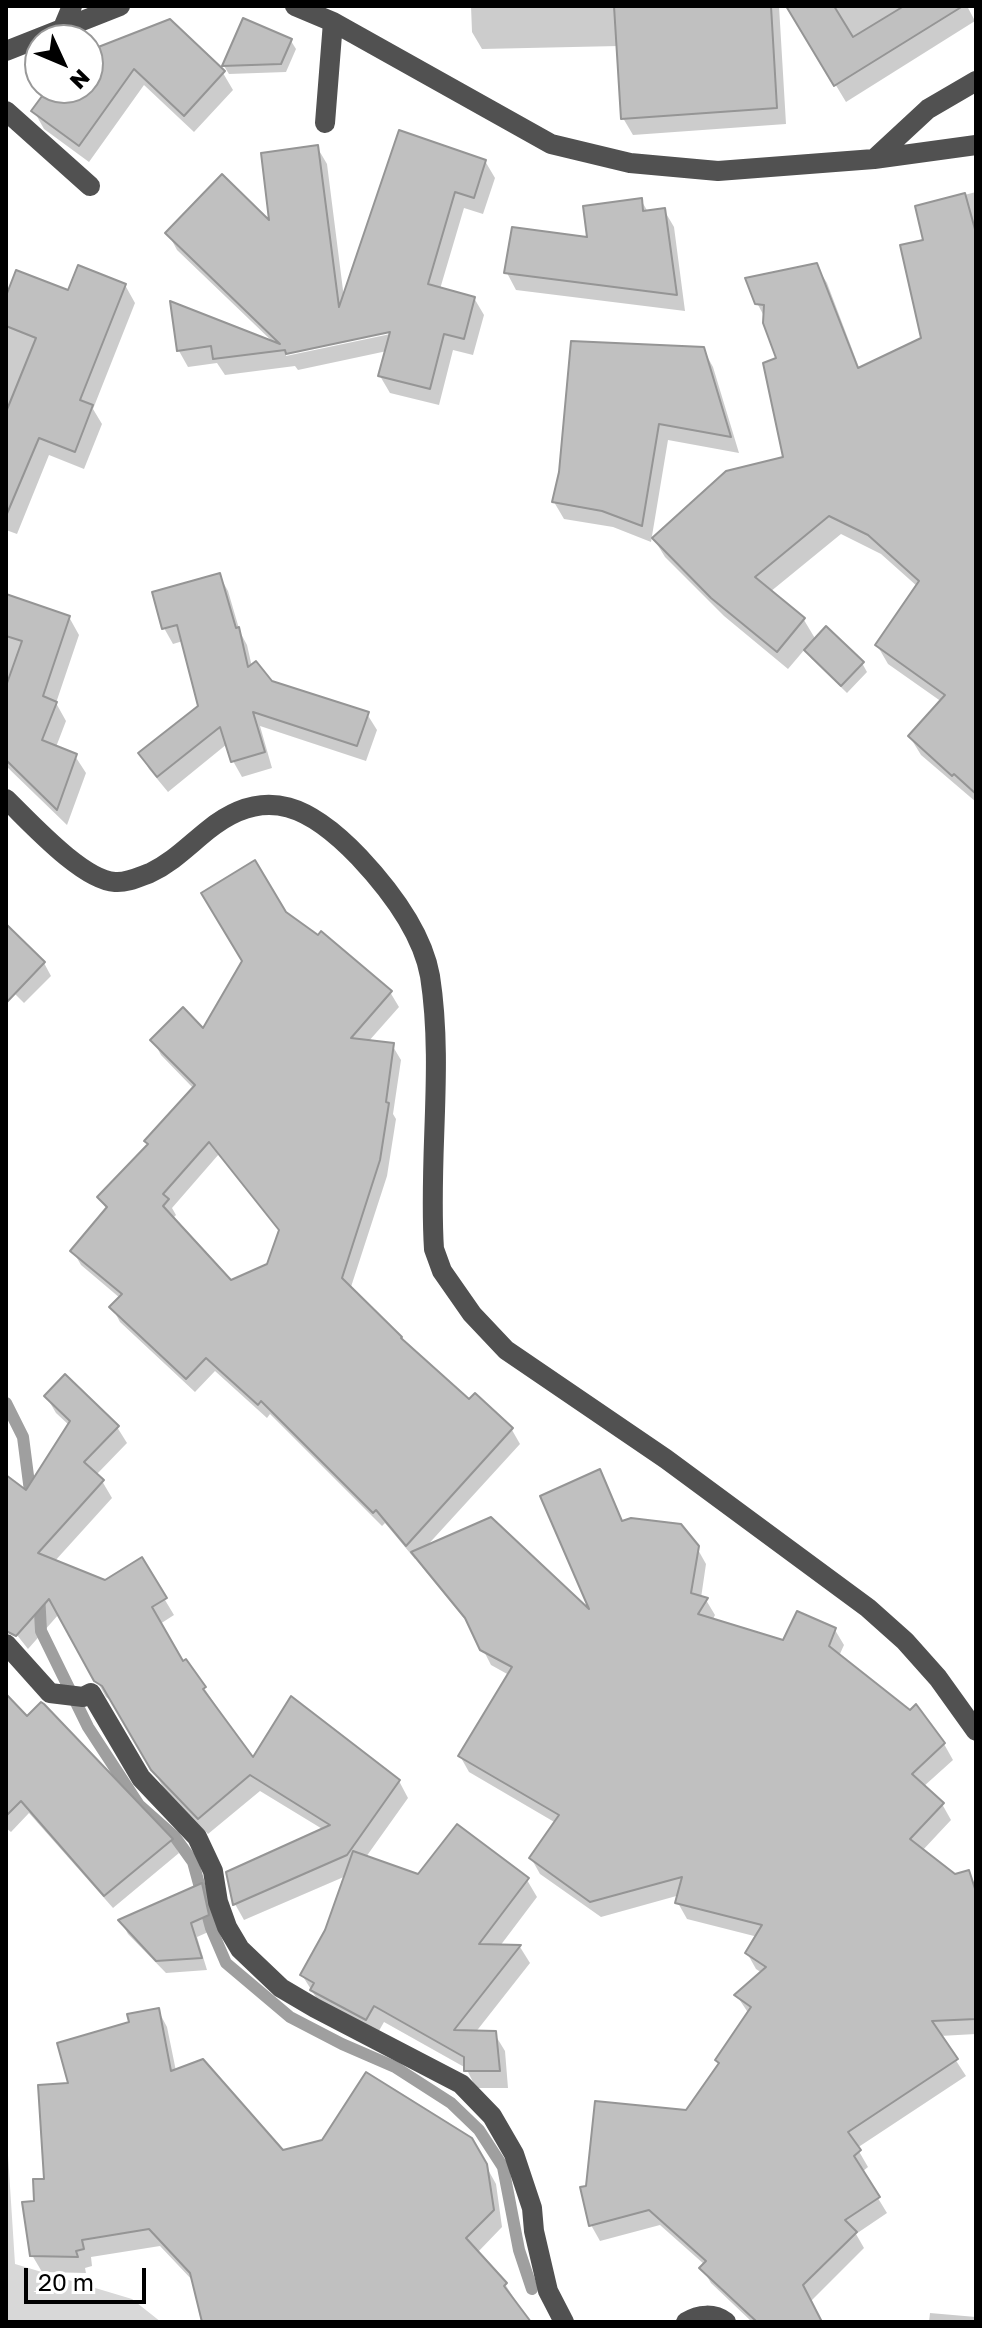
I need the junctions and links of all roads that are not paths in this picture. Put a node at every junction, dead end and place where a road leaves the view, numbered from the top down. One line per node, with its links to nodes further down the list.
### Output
1 (120, 6): 4 (street)
2 (295, 6): 3 (street)
3 (333, 22): 7 (street); 9 (street)
4 (76, 24)
5 (976, 81): 9 (street)
6 (6, 111): 10 (street)
7 (325, 123)
8 (976, 145): 9 (street)
9 (874, 159)
10 (90, 186)
11 (6, 799): 13 (street)
12 (6, 1644): 14 (street)
13 (976, 1731)
14 (564, 2322)
15 (686, 2322): 16 (street)
16 (726, 2322)

